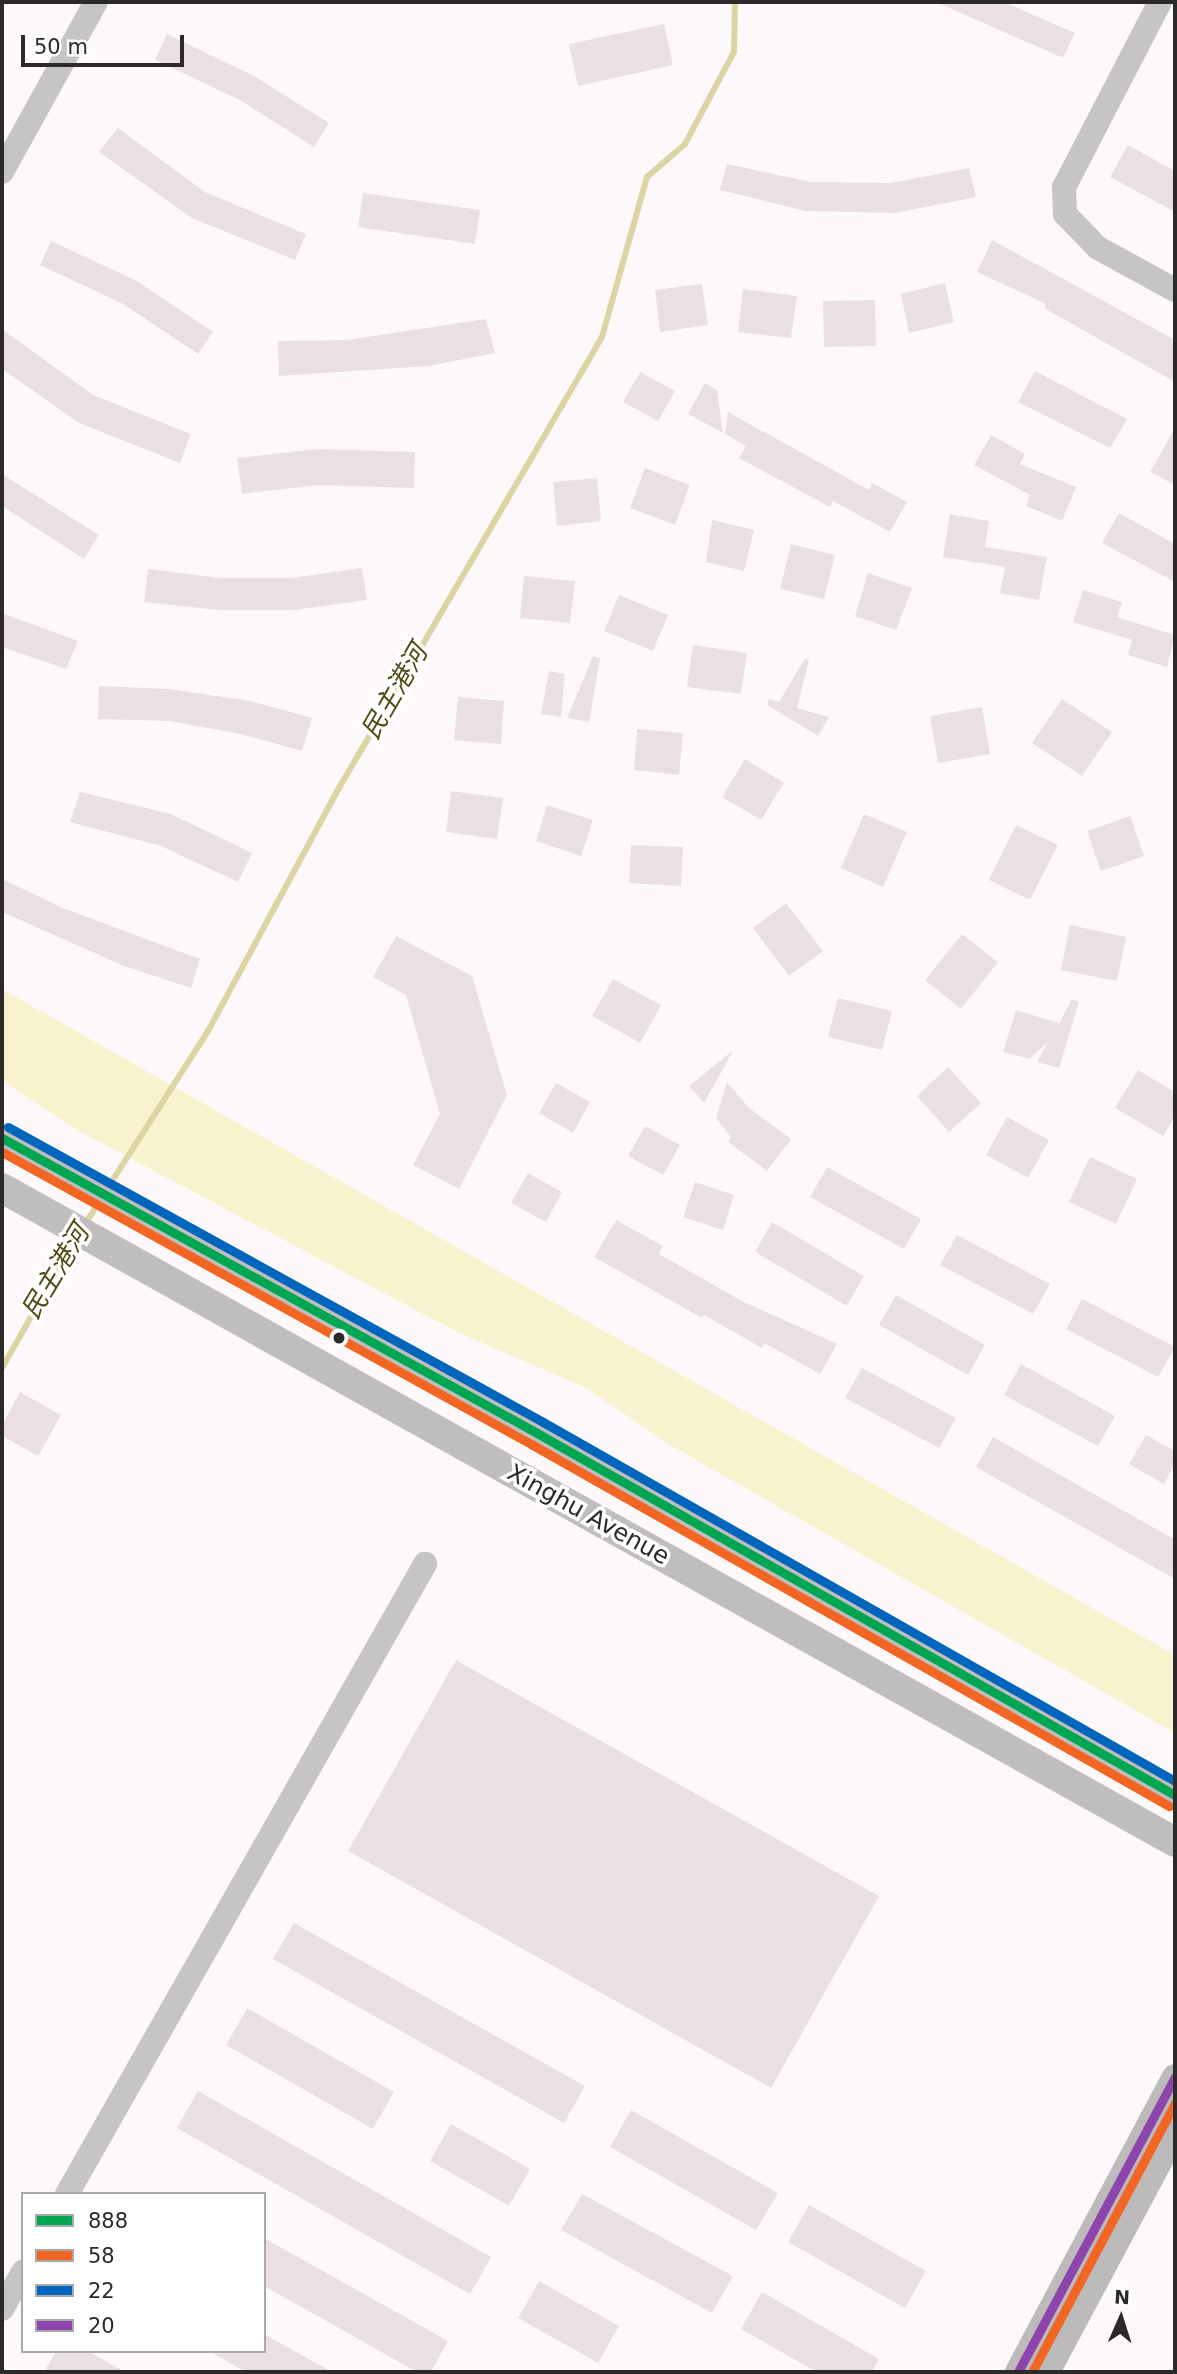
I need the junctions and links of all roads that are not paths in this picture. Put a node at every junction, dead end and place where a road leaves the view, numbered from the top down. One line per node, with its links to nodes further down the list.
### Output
1 (96, 2): 3 (street)
2 (1160, 2): 4 (street)
3 (2, 172)
4 (1175, 290)
5 (2, 1138): 8 (main road, Xinghu Avenue)
6 (2, 1188): 9 (main road, Xinghu Avenue)
7 (425, 1564): 12 (street)
8 (1175, 1795)
9 (1175, 1842)
10 (1175, 2077): 15 (main road)
11 (1175, 2132): 16 (main road)
12 (68, 2192)
13 (21, 2276): 14 (street)
14 (2, 2309)
15 (1018, 2372)
16 (1046, 2372)

